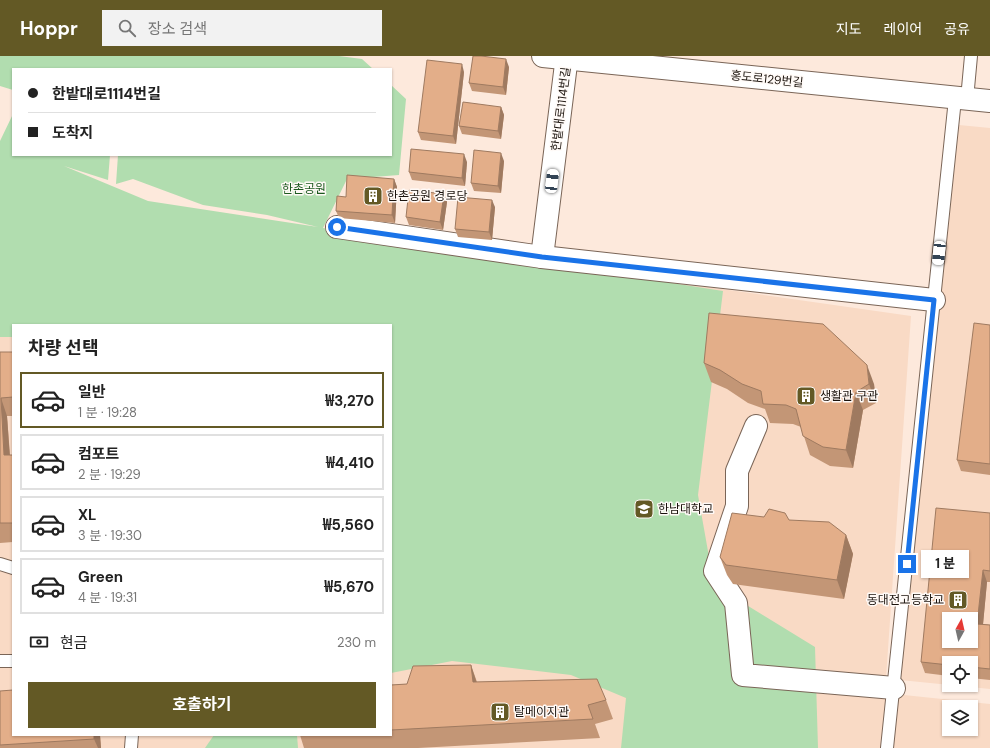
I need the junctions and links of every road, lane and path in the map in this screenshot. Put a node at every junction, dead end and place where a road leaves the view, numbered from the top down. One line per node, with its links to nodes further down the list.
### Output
1 (543, 56): 3 (street, 홍도로129번길)
2 (971, 56): 4 (lane)
3 (567, 57): 4 (street, 홍도로129번길); 7 (street, 한밭대로1114번길)
4 (961, 99): 5 (street, 홍도로129번길); 8 (lane)
5 (990, 101)
6 (337, 227): 7 (street)
7 (542, 257): 8 (street)
8 (934, 300): 14 (lane)
9 (756, 426): 14 (street)
10 (0, 564): 11 (lane)
11 (12, 568)
12 (0, 661): 13 (lane)
13 (12, 662)
14 (894, 688): 17 (lane)
15 (132, 736): 16 (lane)
16 (131, 748)
17 (887, 748)

